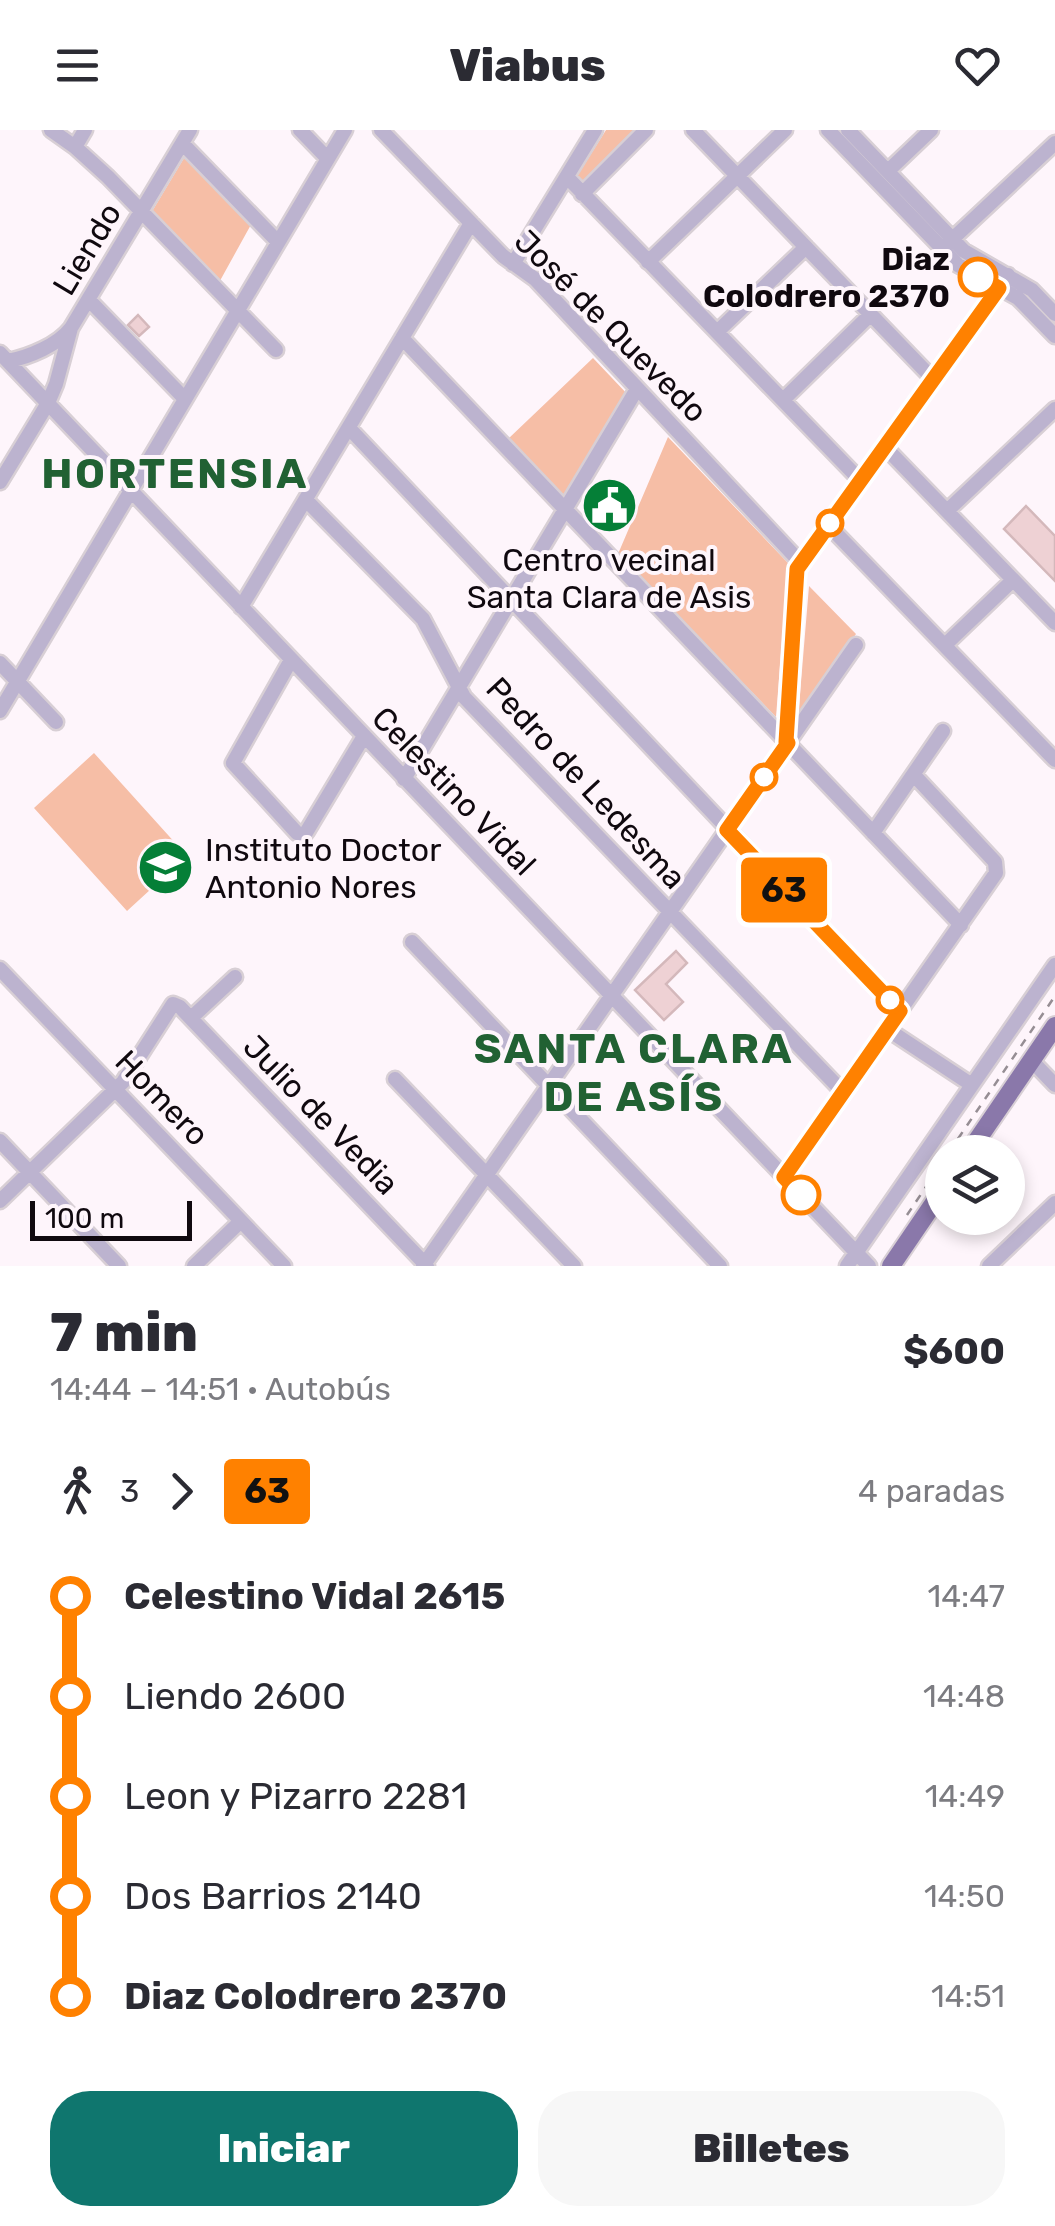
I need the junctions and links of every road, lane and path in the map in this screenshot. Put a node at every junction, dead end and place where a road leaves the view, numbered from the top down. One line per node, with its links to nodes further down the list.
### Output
1 (51, 130): 15 (street)
2 (85, 130): 15 (street)
3 (300, 130): 16 (street)
4 (345, 130): 16 (street)
5 (381, 130): 22 (street, José de Quevedo)
6 (595, 130): 19 (street)
7 (646, 130): 20 (street)
8 (693, 130): 18 (street)
9 (785, 130): 18 (street)
10 (828, 130): 24 (street)
11 (848, 130): 17 (street)
12 (931, 130): 17 (street)
13 (186, 137): 21 (street, Liendo); 23 (street)
14 (1055, 143): 24 (street)
15 (75, 147): 21 (street)
16 (328, 158): 23 (street)
17 (888, 172): 24 (street)
18 (738, 176): 25 (street); 26 (street)
19 (567, 178): 20 (street); 27 (street)
20 (582, 194): 26 (street)
21 (143, 211): 29 (street, Liendo); 30 (street)
22 (471, 223): 27 (street, José de Quevedo); 36 (street)
23 (278, 242): 30 (street)
24 (948, 244): 28 (street)
25 (806, 246): 31 (street); 34 (street)
26 (648, 262): 34 (street)
27 (513, 264): 40 (street, José de Quevedo)
28 (1004, 282): 32 (street); 35 (street); 39 (street)
29 (89, 300): 33 (street, Liendo); 41 (street)
30 (238, 310): 37 (street); 41 (street)
31 (871, 314): 39 (street); 42 (street)
32 (1055, 314)
33 (72, 328): 38 (street); 43 (street, Liendo)
34 (717, 332): 42 (street)
35 (1055, 336)
36 (402, 338): 45 (street); 51 (street)
37 (276, 350)
38 (4, 357): 43 (street, Celestino Vidal)
39 (934, 379): 46 (street)
40 (637, 389): 51 (street); 54 (street, José de Quevedo)
41 (184, 398): 49 (street)
42 (784, 400): 47 (street)
43 (48, 403): 48 (street, Liendo); 49 (street, Celestino Vidal)
44 (1055, 410): 52 (street)
45 (349, 428): 50 (street); 56 (street)
46 (884, 446): 47 (street); 52 (street)
47 (860, 480): 53 (street)
48 (0, 482)
49 (130, 490): 57 (street, Celestino Vidal); 63 (street)
50 (306, 500): 57 (street); 64 (street, Pedro de Ledesma)
51 (564, 511): 56 (street); 69 (street)
52 (947, 511): 55 (street)
53 (828, 525): 54 (street); 60 (street)
54 (800, 562): 69 (street)
55 (1013, 580): 58 (street); 60 (street)
56 (510, 600): 64 (street); 73 (street)
57 (241, 607): 61 (street, Celestino Vidal)
58 (1055, 623)
59 (856, 645): 69 (street)
60 (945, 645): 70 (street)
61 (290, 660): 68 (street, Celestino Vidal); 68 (street)
62 (0, 663): 63 (street)
63 (17, 681): 65 (street); 66 (street)
64 (458, 688): 72 (street); 75 (street, Pedro de Ledesma)
65 (0, 711)
66 (56, 722)
67 (943, 732): 71 (street)
68 (364, 736): 72 (street, Celestino Vidal)
69 (787, 742): 73 (street); 74 (street)
70 (1055, 760)
71 (914, 775): 74 (street); 76 (street)
72 (404, 778): 81 (street, Celestino Vidal)
73 (727, 830): 75 (street); 83 (street)
74 (874, 833): 76 (street)
75 (669, 912): 81 (street); 93 (street, Pedro de Ledesma)
76 (960, 925): 83 (street)
77 (412, 942): 91 (street)
78 (1055, 965): 89 (street)
79 (0, 968): 92 (street, Homero)
80 (234, 977): 84 (street)
81 (610, 996): 91 (street); 99 (street, Celestino Vidal)
82 (1055, 996): 94 (path)
83 (900, 1011): 86 (street)
84 (191, 1018): 92 (street, Julio de Vedia); 107 (street, Julio de Vedia)
85 (1055, 1026): 87 (main road)
86 (887, 1029): 89 (street); 93 (street)
87 (1032, 1061): 90 (street); 95 (main road)
88 (395, 1079): 98 (street)
89 (972, 1085): 106 (street)
90 (1055, 1085)
91 (548, 1086): 98 (street); 112 (street)
92 (116, 1090): 97 (street); 104 (street, Homero)
93 (844, 1092): 99 (street)
94 (961, 1135)
95 (981, 1135)
96 (0, 1141): 97 (street)
97 (30, 1172): 101 (street); 108 (street)
98 (486, 1175): 107 (street); 111 (street)
99 (784, 1177): 106 (street, Celestino Vidal)
100 (925, 1189): 105 (path)
101 (0, 1200)
102 (1055, 1203): 115 (street)
103 (925, 1216): 114 (main road)
104 (241, 1221): 109 (street); 110 (street, Homero)
105 (903, 1222)
106 (852, 1260): 113 (street, Celestino Vidal)
107 (425, 1265)
108 (119, 1266)
109 (194, 1266)
110 (284, 1266)
111 (574, 1266)
112 (720, 1266)
113 (869, 1266)
114 (891, 1266)
115 (989, 1266)

